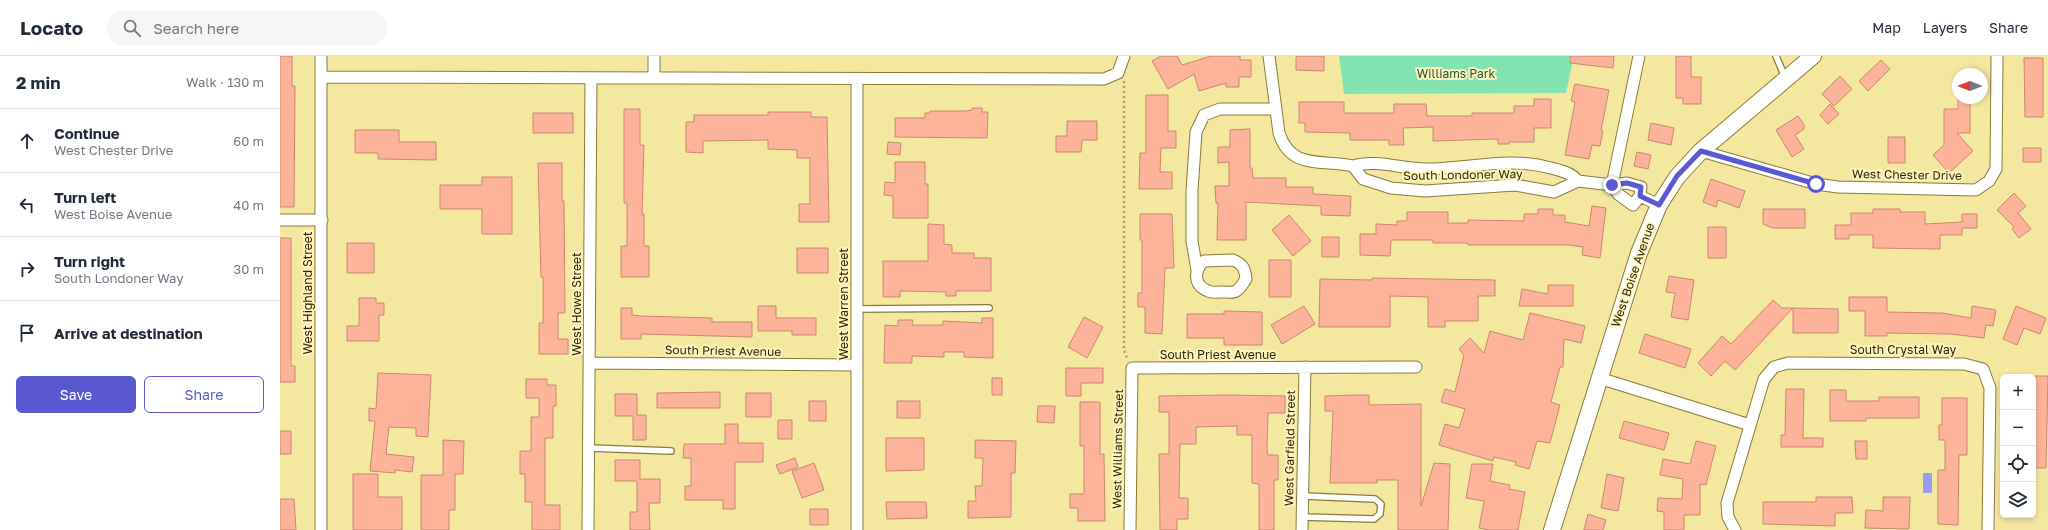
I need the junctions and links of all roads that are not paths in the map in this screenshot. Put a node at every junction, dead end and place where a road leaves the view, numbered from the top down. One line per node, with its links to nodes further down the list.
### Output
1 (321, 56): 9 (street, West Highland Street)
2 (654, 56): 11 (street)
3 (1124, 56): 12 (street)
4 (1269, 56): 14 (street, South Londoner Way)
5 (1639, 56): 18 (street)
6 (1776, 56): 13 (lane)
7 (1813, 56): 13 (street, West Boise Avenue)
8 (1997, 56): 15 (street, West Chester Drive)
9 (321, 77): 10 (street); 21 (street, West Highland Street)
10 (591, 78): 11 (street); 25 (street, West Howe Street)
11 (654, 78): 12 (street)
12 (857, 78): 24 (street, West Warren Street)
13 (1786, 79): 15 (street, West Boise Avenue)
14 (1276, 109): 16 (street, South Londoner Way); 22 (street)
15 (1701, 151): 19 (street, West Boise Avenue)
16 (1354, 166): 17 (street, South Londoner Way); 17 (street, South Londoner Way)
17 (1578, 181): 18 (street, South Londoner Way)
18 (1612, 185): 19 (street, South Londoner Way)
19 (1659, 205): 30 (street, West Boise Avenue)
20 (280, 220): 21 (street)
21 (322, 220): 36 (street, West Highland Street)
22 (1197, 270)
23 (989, 308): 24 (lane)
24 (857, 309): 26 (street, West Warren Street)
25 (589, 362): 26 (street, South Priest Avenue); 32 (street, West Howe Street)
26 (857, 365): 38 (street, West Warren Street)
27 (1305, 367): 28 (street, South Priest Avenue); 29 (street, South Priest Avenue); 34 (street, West Garfield Street)
28 (1416, 367)
29 (1132, 368): 39 (street, West Williams Street)
30 (1599, 378): 31 (street); 41 (street, West Boise Avenue)
31 (1750, 425): 42 (street, South Crystal Way); 43 (street, South Crystal Way)
32 (589, 448): 33 (lane); 37 (street, West Howe Street)
33 (671, 450)
34 (1303, 496): 35 (street, West Garfield Street); 35 (lane)
35 (1302, 517): 40 (street, West Garfield Street)
36 (321, 530)
37 (588, 530)
38 (857, 530)
39 (1130, 530)
40 (1302, 530)
41 (1552, 530)
42 (1735, 530)
43 (1988, 530)

